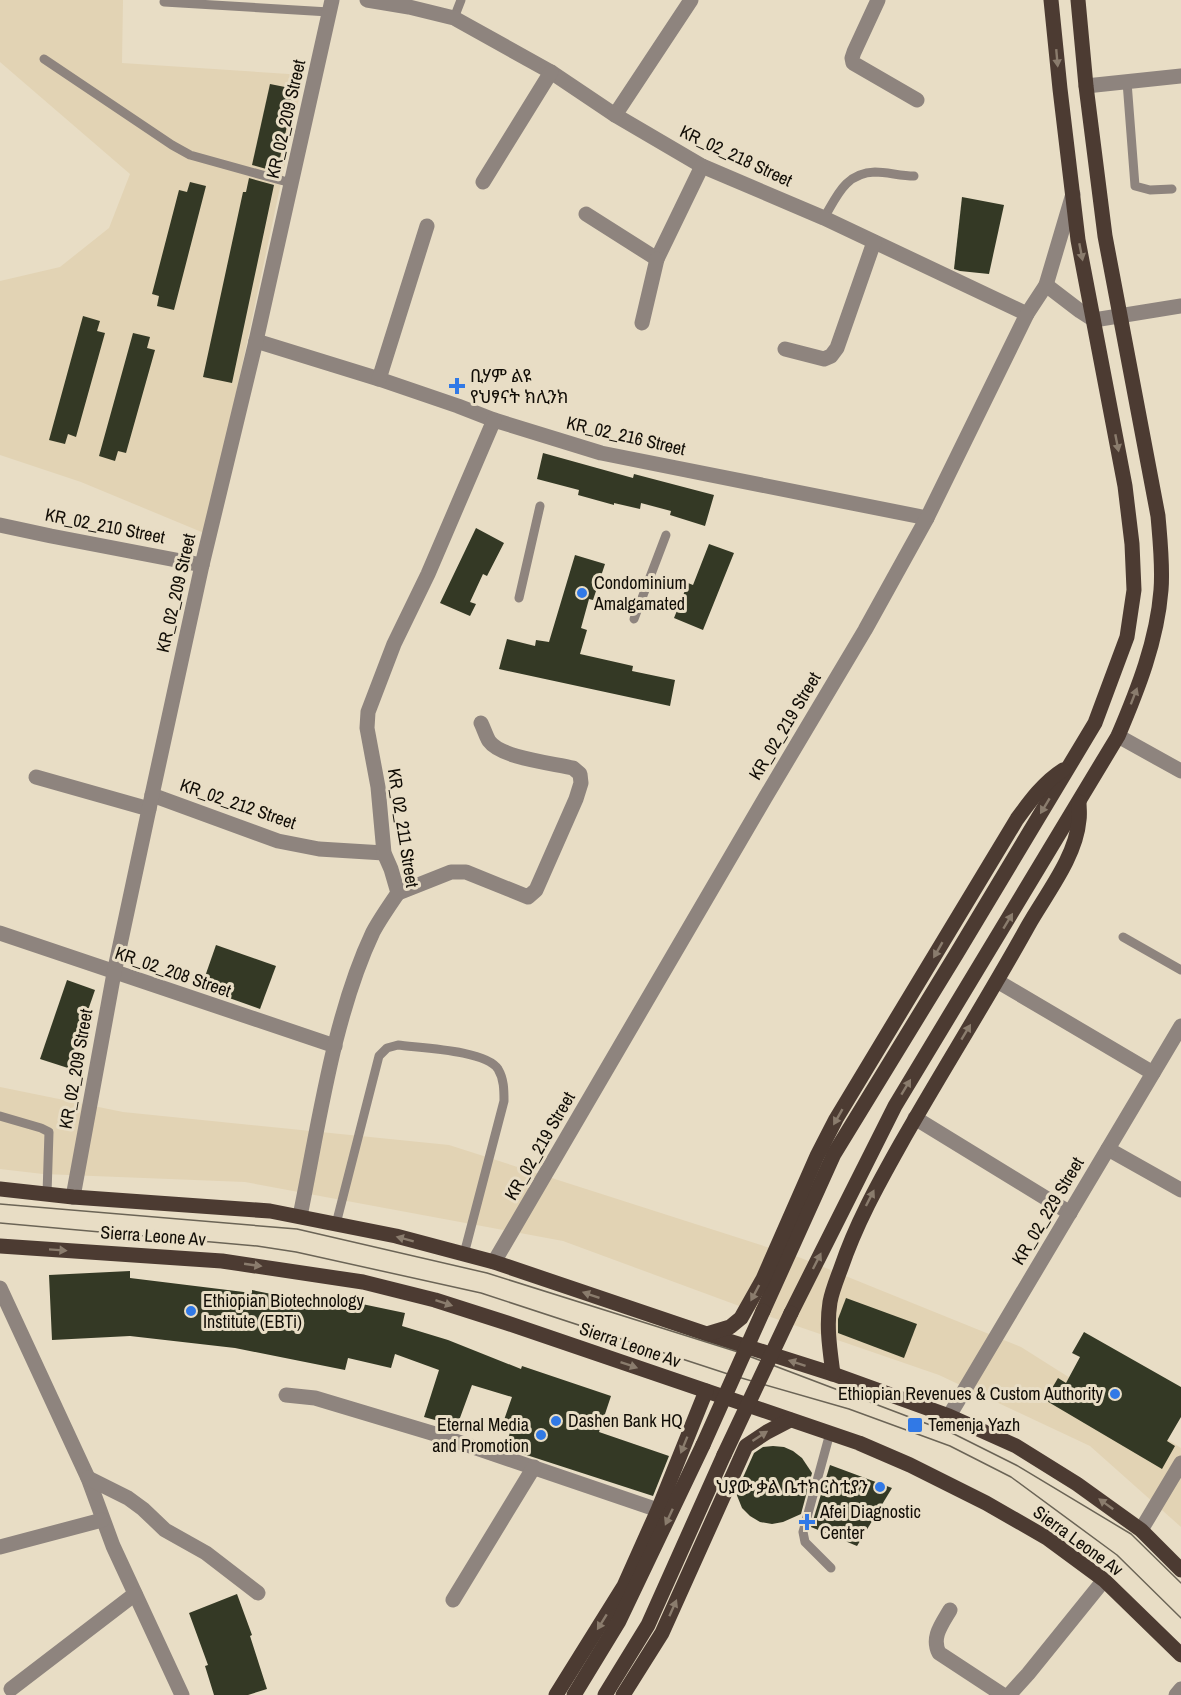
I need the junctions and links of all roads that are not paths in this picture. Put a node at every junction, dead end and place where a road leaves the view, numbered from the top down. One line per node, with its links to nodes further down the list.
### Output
1 (367, 0): 9 (street, KR_02_218 Street)
2 (460, 0): 9 (lane)
3 (690, 0): 16 (street)
4 (878, 0): 15 (street)
5 (1052, 0): 22 (main road, one-way to 22)
6 (1078, 0): 14 (main road)
7 (165, 2): 8 (lane)
8 (331, 6): 20 (street, KR_02_209 Street)
9 (454, 18): 11 (street, KR_02_218 Street)
10 (44, 59): 20 (lane)
11 (550, 72): 16 (street, KR_02_218 Street); 19 (street)
12 (1181, 76): 13 (street)
13 (1127, 82): 14 (street); 21 (lane)
14 (1086, 86): 31 (main road)
15 (917, 100)
16 (615, 115): 17 (street, KR_02_218 Street)
17 (702, 166): 24 (street, KR_02_218 Street); 27 (street)
18 (914, 176): 24 (lane)
19 (483, 182)
20 (291, 183): 34 (street, KR_02_209 Street)
21 (1172, 189)
22 (1074, 193): 28 (street, KR_02_219 Street); 32 (main road, one-way to 32)
23 (586, 214): 27 (street)
24 (824, 218): 26 (street, KR_02_218 Street)
25 (428, 225): 36 (street)
26 (874, 242): 30 (street, KR_02_218 Street); 35 (street)
27 (657, 259): 33 (street)
28 (1046, 285): 30 (street, KR_02_219 Street); 32 (street)
29 (1181, 306): 31 (street)
30 (1027, 314): 39 (street, KR_02_219 Street)
31 (1120, 315): 32 (street); 46 (main road, one-way to 31)
32 (1094, 320): 47 (main road, one-way to 47)
33 (642, 323)
34 (256, 341): 36 (street, KR_02_216 Street); 42 (street, KR_02_209 Street)
35 (785, 349)
36 (379, 379): 37 (street, KR_02_216 Street)
37 (494, 420): 39 (street, KR_02_216 Street); 52 (street, KR_02_211 Street)
38 (540, 506): 43 (lane)
39 (927, 518): 74 (street, KR_02_219 Street)
40 (0, 525): 42 (street, KR_02_210 Street)
41 (666, 535): 44 (lane)
42 (202, 565): 51 (street, KR_02_209 Street)
43 (519, 598)
44 (634, 619)
45 (482, 723): 53 (street)
46 (1118, 736): 48 (street); 50 (main road)
47 (1069, 767): 76 (main road, one-way to 76); 102 (main road, one-way to 102, bridge)
48 (1181, 771)
49 (36, 777): 51 (street, KR_02_212 Street)
50 (1079, 801): 58 (main road); 103 (main road, one-way to 50, bridge)
51 (151, 802): 52 (street, KR_02_212 Street); 57 (street, KR_02_209 Street)
52 (384, 853): 53 (street, KR_02_211 Street)
53 (398, 894): 60 (street, KR_02_211 Street)
54 (0, 933): 57 (street, KR_02_208 Street)
55 (1123, 937): 56 (lane)
56 (1181, 970)
57 (114, 972): 60 (street, KR_02_208 Street); 68 (street, KR_02_209 Street)
58 (997, 981): 61 (street); 63 (main road, one-way to 58)
59 (1181, 1026): 61 (street, KR_02_229 Street)
60 (335, 1046): 70 (street, KR_02_211 Street)
61 (1153, 1073): 64 (street, KR_02_229 Street)
62 (0, 1116): 67 (lane)
63 (915, 1118): 69 (street); 77 (main road, one-way to 63)
64 (1108, 1149): 66 (street); 69 (street, KR_02_229 Street)
65 (0, 1190): 67 (main road, Sierra Leone Av)
66 (1181, 1190)
67 (47, 1194): 68 (main road, Sierra Leone Av)
68 (73, 1197): 70 (main road, Sierra Leone Av)
69 (1070, 1213): 80 (street, KR_02_229 Street)
70 (300, 1216): 71 (main road, Sierra Leone Av)
71 (336, 1224): 73 (main road, Sierra Leone Av, one-way to 71); 73 (lane)
72 (0, 1246): 78 (main road, Sierra Leone Av, one-way to 78)
73 (464, 1254): 74 (main road, Sierra Leone Av)
74 (494, 1262): 76 (main road, Sierra Leone Av, one-way to 74)
75 (0, 1288): 85 (street)
76 (707, 1334): 77 (main road, Sierra Leone Av, one-way to 76)
77 (833, 1374): 80 (main road, Sierra Leone Av)
78 (706, 1391): 81 (main road, Sierra Leone Av); 86 (main road, one-way to 86)
79 (286, 1395): 84 (street)
80 (949, 1416): 88 (main road, Sierra Leone Av, one-way to 80)
81 (790, 1420): 82 (main road, Sierra Leone Av); 104 (main road, one-way to 81)
82 (830, 1434): 90 (lane); 92 (main road, Sierra Leone Av)
83 (1181, 1463): 88 (street)
84 (534, 1467): 86 (street); 95 (street)
85 (88, 1478): 87 (street); 93 (street)
86 (658, 1510): 101 (main road, one-way to 101)
87 (102, 1520): 89 (street); 94 (street)
88 (1141, 1530): 91 (main road, Sierra Leone Av)
89 (0, 1547)
90 (831, 1568)
91 (1181, 1570)
92 (1104, 1580): 97 (main road, Sierra Leone Av); 106 (street)
93 (258, 1593)
94 (135, 1594): 98 (street); 100 (street)
95 (453, 1600)
96 (950, 1610): 105 (street)
97 (1181, 1655)
98 (11, 1689)
99 (1181, 1689): 107 (street)
100 (180, 1694)
101 (556, 1695)
102 (574, 1695)
103 (605, 1695)
104 (623, 1695)
105 (1003, 1695)
106 (1009, 1695)
107 (1176, 1695)

